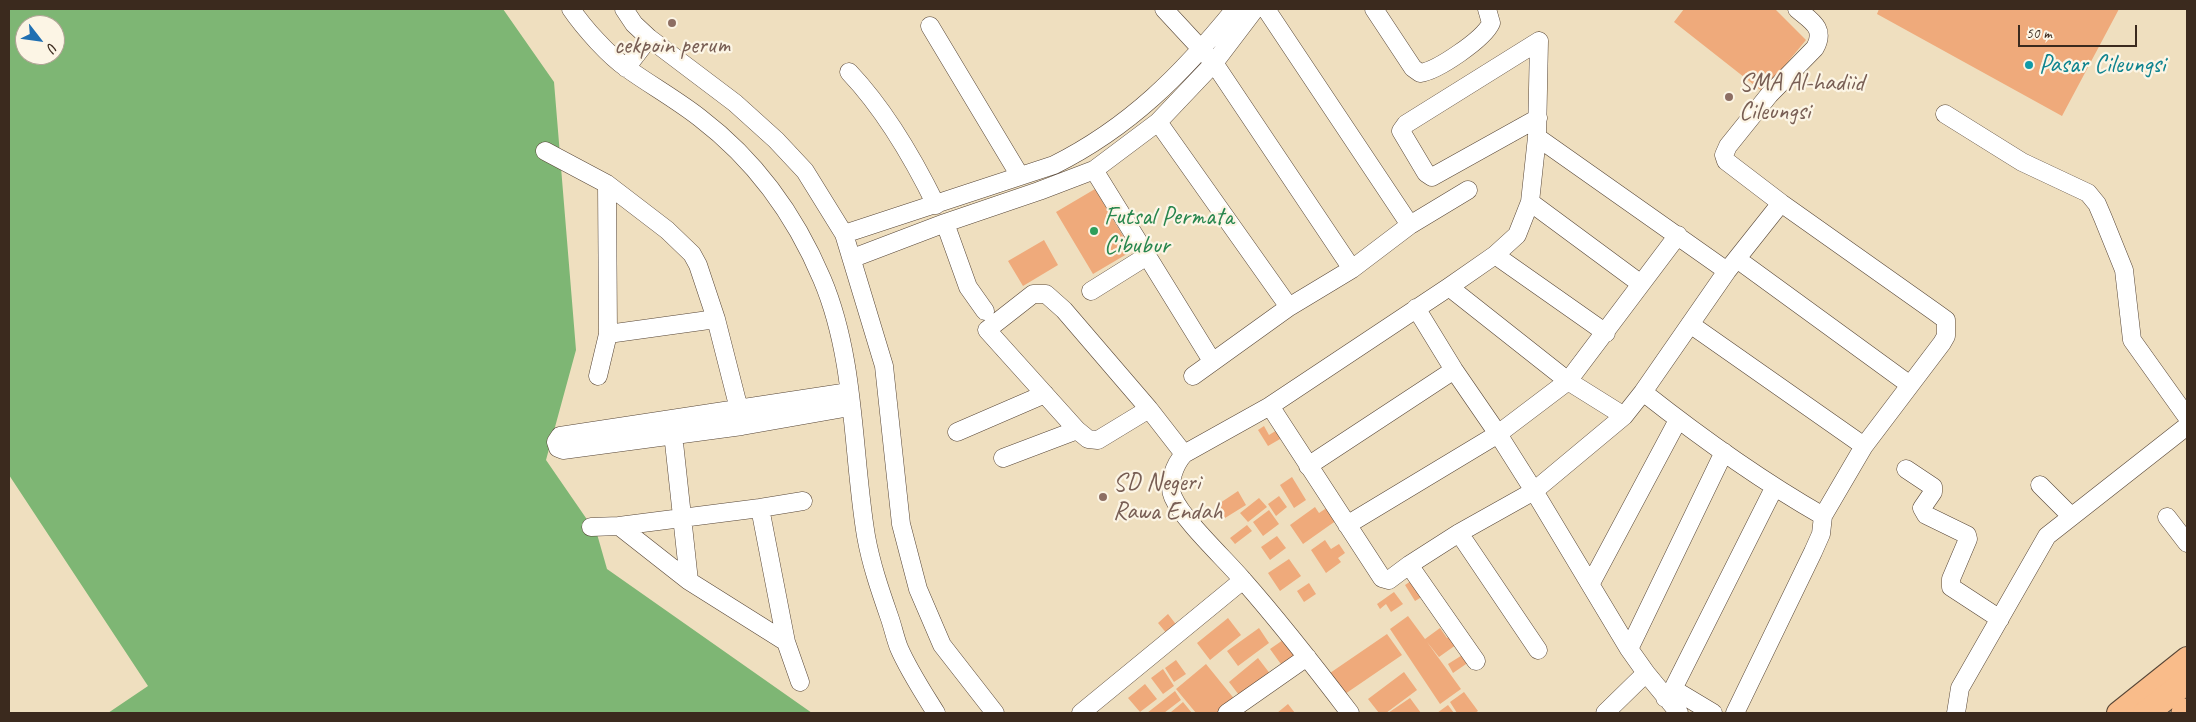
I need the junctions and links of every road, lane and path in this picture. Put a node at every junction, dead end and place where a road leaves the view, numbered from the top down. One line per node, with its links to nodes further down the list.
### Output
1 (571, 9): 13 (street)
2 (624, 9): 11 (street)
3 (1164, 9): 12 (street)
4 (1234, 9): 12 (street)
5 (1255, 9): 12 (street)
6 (1266, 9): 28 (street)
7 (1374, 9): 8 (street)
8 (1487, 9)
9 (1797, 9): 25 (street)
10 (930, 26): 21 (street)
11 (646, 43): 13 (street); 29 (street)
12 (1208, 56): 17 (street); 21 (street); 35 (street)
13 (628, 65): 54 (street)
14 (849, 72): 26 (street)
15 (1944, 114): 58 (street)
16 (1538, 118): 16 (street); 18 (street)
17 (1158, 122): 20 (street); 39 (street)
18 (1538, 137): 24 (street); 30 (street)
19 (545, 151): 22 (street)
20 (1094, 170): 27 (street); 32 (street)
21 (1020, 176): 26 (street)
22 (607, 184): 42 (street); 45 (street)
23 (1468, 190): 28 (street)
24 (1530, 202): 31 (street); 36 (street)
25 (1781, 202): 34 (street); 51 (street)
26 (936, 205): 29 (street)
27 (945, 223): 33 (street); 41 (street)
28 (1410, 226): 35 (street)
29 (844, 234): 33 (street)
30 (1678, 235): 34 (street); 36 (street)
31 (1495, 255): 37 (street); 44 (street)
32 (1147, 256): 38 (street); 46 (street)
33 (853, 258): 103 (street)
34 (1732, 265): 43 (street); 51 (street)
35 (1352, 269): 39 (street)
36 (1641, 284): 44 (street)
37 (1449, 287): 40 (street); 50 (street)
38 (1091, 291)
39 (1289, 307): 46 (street)
40 (1416, 308): 47 (street); 55 (street)
41 (985, 311)
42 (716, 319): 45 (street); 59 (street)
43 (1690, 324): 52 (street); 66 (street)
44 (1606, 332): 50 (street)
45 (608, 334): 48 (street)
46 (1212, 361): 49 (street)
47 (1454, 370): 65 (street); 70 (street)
48 (598, 376)
49 (1193, 376)
50 (1568, 381): 57 (street); 65 (street)
51 (1910, 385): 66 (street)
52 (1643, 392): 57 (street); 60 (street)
53 (1045, 394): 56 (street); 63 (street); 64 (street)
54 (849, 399): 59 (street); 102 (street)
55 (1270, 406): 68 (street); 70 (street)
56 (1149, 409): 63 (street); 68 (street)
57 (1624, 416): 74 (street)
58 (2187, 417)
59 (741, 418): 62 (street)
60 (1678, 420): 67 (street); 89 (street)
61 (2187, 426): 78 (street)
62 (672, 427): 62 (street); 80 (street)
63 (1077, 430): 69 (street)
64 (957, 432)
65 (1498, 434): 74 (street); 82 (street)
66 (1864, 446): 77 (street)
67 (1724, 452): 73 (street); 92 (street)
68 (1184, 454): 87 (street)
69 (1003, 458)
70 (1308, 466): 82 (street)
71 (1906, 469): 90 (street)
72 (2040, 486): 78 (street)
73 (1774, 488): 77 (street); 100 (street)
74 (1534, 491): 84 (street); 89 (street)
75 (803, 500): 76 (street)
76 (760, 508): 80 (street); 91 (street)
77 (1823, 516): 110 (street)
78 (2071, 516): 90 (street)
79 (2166, 517): 85 (street)
80 (683, 518): 81 (street); 88 (street)
81 (619, 526): 83 (street); 88 (street)
82 (1347, 526): 86 (street)
83 (591, 527)
84 (1460, 534): 86 (street); 93 (street)
85 (2187, 543)
86 (1409, 565): 96 (street)
87 (1243, 580): 94 (street); 104 (street)
88 (689, 581): 91 (street)
89 (1591, 583): 92 (street)
90 (2000, 619): 111 (street)
91 (786, 642): 99 (street)
92 (1629, 649): 97 (street)
93 (1538, 650)
94 (1307, 657): 105 (street); 106 (street)
95 (2187, 658): 112 (main road)
96 (1476, 661)
97 (1646, 673): 100 (street); 107 (street)
98 (2187, 681): 113 (highway)
99 (800, 682)
100 (1669, 693): 108 (street); 109 (street)
101 (2187, 711): 114 (highway)
102 (936, 713)
103 (995, 713)
104 (1081, 713)
105 (1227, 713)
106 (1350, 713)
107 (1605, 713)
108 (1679, 713)
109 (1712, 713)
110 (1735, 713)
111 (1956, 713)
112 (2118, 713)
113 (2146, 713)
114 (2184, 713)

